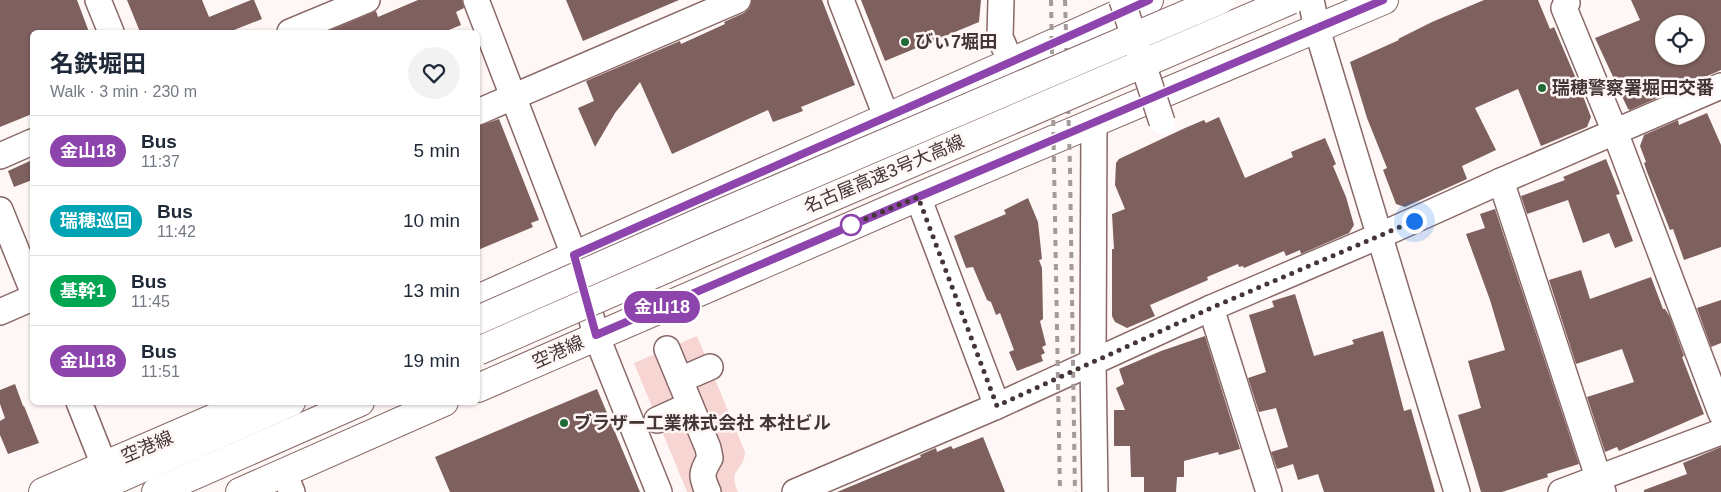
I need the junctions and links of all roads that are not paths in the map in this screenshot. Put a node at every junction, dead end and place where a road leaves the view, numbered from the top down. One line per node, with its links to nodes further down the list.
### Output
1 (98, 0): 15 (street)
2 (367, 0): 16 (street)
3 (476, 0): 19 (street)
4 (738, 0): 19 (street)
5 (841, 0): 21 (street)
6 (1001, 0): 17 (street)
7 (1122, 0): 22 (street, bridge)
8 (1149, 0): 17 (main road)
9 (1220, 0): 37 (main road, 名古屋高速3号大高線, bridge)
10 (1291, 0): 40 (main road, 名古屋高速3号大高線, bridge)
11 (1311, 0): 14 (street)
12 (1384, 0): 14 (main road, 空港線)
13 (1566, 0): 24 (street)
14 (1317, 29): 23 (main road, 空港線); 30 (street)
15 (110, 30)
16 (295, 30)
17 (1011, 63): 21 (main road)
18 (1721, 86): 24 (street)
19 (513, 97): 20 (street); 31 (street)
20 (480, 111)
21 (886, 116): 31 (main road)
22 (1162, 122)
23 (1094, 124): 28 (main road, 空港線); 41 (street)
24 (1615, 132): 27 (street); 52 (street)
25 (30, 143): 26 (street)
26 (0, 156)
27 (1501, 181): 30 (street); 57 (street)
28 (918, 197): 38 (main road, 空港線); 51 (street)
29 (0, 210): 32 (street)
30 (1379, 236): 35 (street); 67 (street)
31 (574, 255): 33 (main road); 38 (street)
32 (30, 284)
33 (480, 298)
34 (30, 299): 36 (street)
35 (1211, 308): 41 (street); 66 (street)
36 (0, 312)
37 (480, 319)
38 (596, 335): 44 (main road, 空港線); 62 (street)
39 (667, 349): 43 (street)
40 (480, 350)
41 (1092, 362): 51 (street); 65 (street)
42 (710, 367): 43 (street)
43 (680, 380): 50 (street)
44 (480, 387)
45 (80, 405): 55 (street)
46 (244, 405): 55 (main road, 空港線)
47 (284, 405): 59 (main road)
48 (353, 405): 60 (main road)
49 (438, 405): 56 (main road)
50 (690, 405): 53 (street); 63 (street)
51 (997, 406): 64 (street)
52 (1721, 413)
53 (657, 420)
54 (1721, 432): 57 (street)
55 (104, 465): 58 (main road, 空港線)
56 (288, 482): 61 (main road)
57 (1601, 485): 68 (street)
58 (43, 492)
59 (88, 492)
60 (156, 492)
61 (240, 492)
62 (659, 492)
63 (708, 492)
64 (795, 492)
65 (1094, 492)
66 (1269, 492)
67 (1457, 492)
68 (1561, 492)

